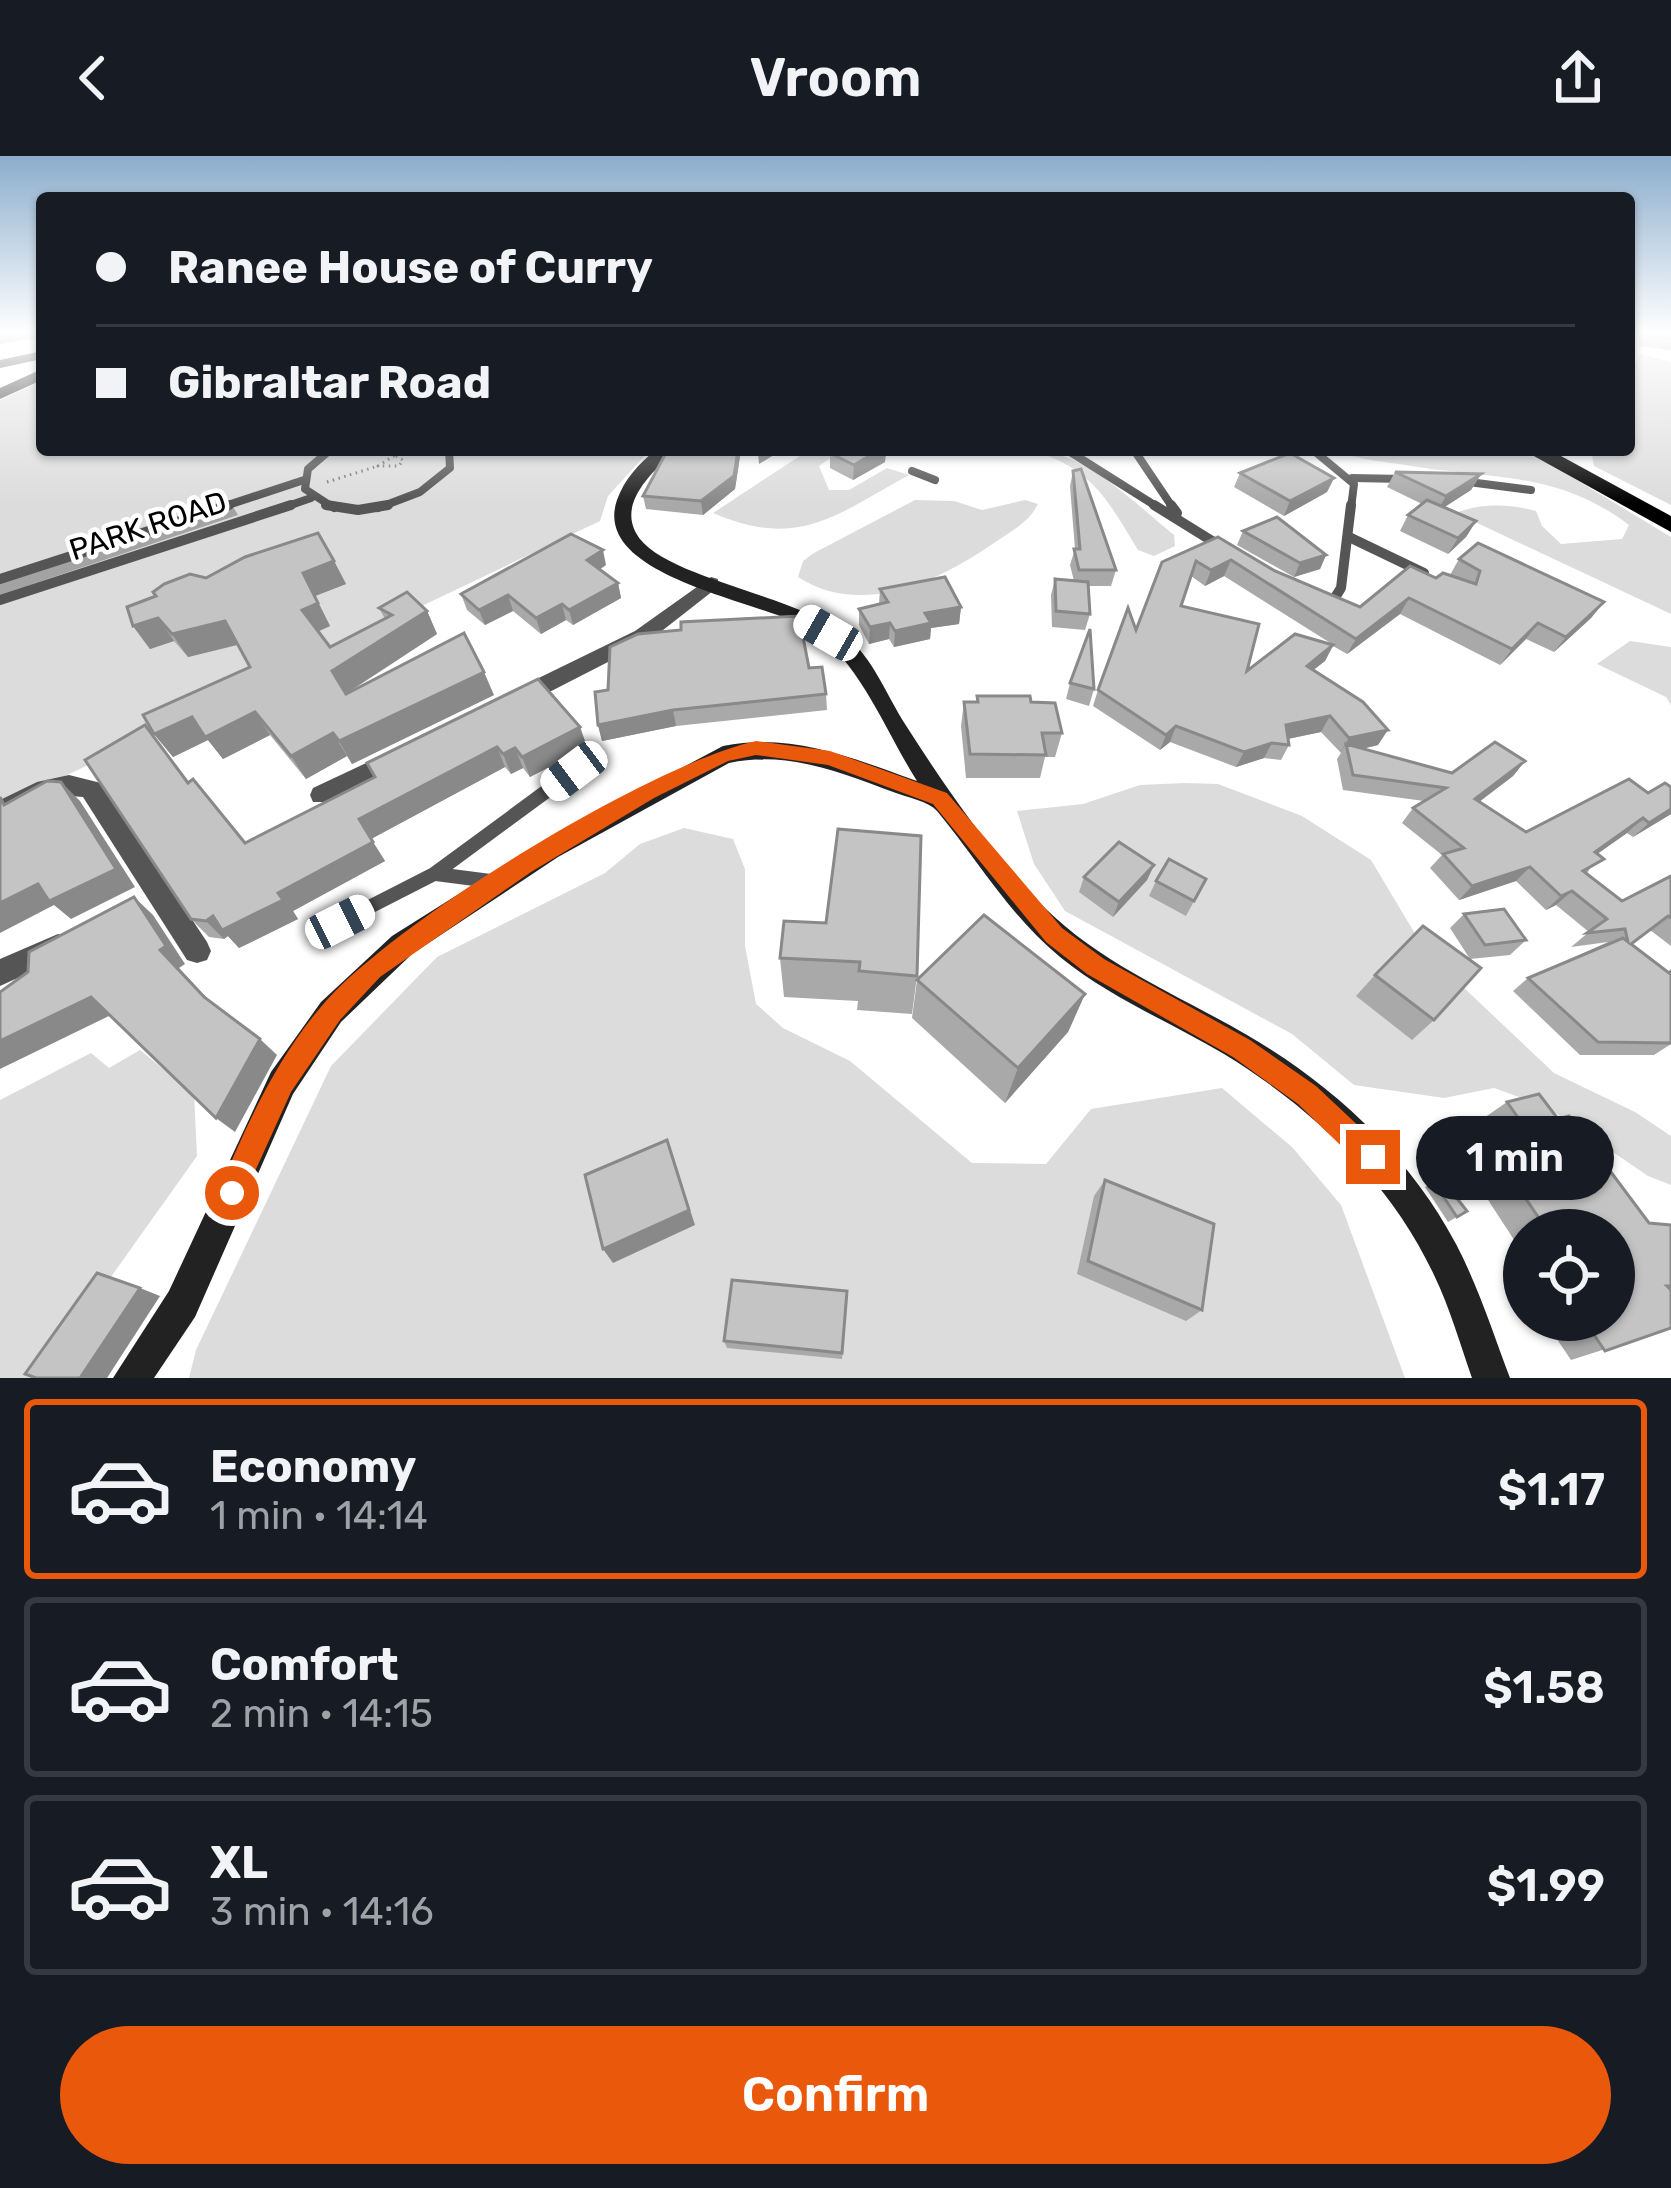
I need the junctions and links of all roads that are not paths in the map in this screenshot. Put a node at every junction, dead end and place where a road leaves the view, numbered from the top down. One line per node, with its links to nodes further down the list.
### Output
1 (327, 456): 13 (lane)
2 (449, 456): 13 (lane)
3 (661, 456): 21 (street)
4 (1076, 456): 15 (lane)
5 (1138, 456): 15 (lane)
6 (1321, 456): 9 (lane)
7 (1545, 456): 16 (main road)
8 (912, 471): 11 (lane)
9 (1352, 478): 10 (lane); 17 (lane)
10 (1417, 479)
11 (935, 480)
12 (1455, 481): 14 (lane)
13 (306, 489): 19 (lane, PARK ROAD); 23 (lane, PARK ROAD)
14 (1531, 490)
15 (1181, 519): 18 (lane)
16 (1671, 525)
17 (1349, 537): 20 (lane); 22 (lane)
18 (1242, 560)
19 (0, 578)
20 (1442, 581)
21 (711, 583): 24 (street); 28 (street)
22 (1314, 599)
23 (0, 600)
24 (492, 711)
25 (428, 742): 27 (street)
26 (574, 771): 30 (lane)
27 (322, 795)
28 (940, 799): 31 (street); 39 (street)
29 (0, 811): 32 (street)
30 (434, 874): 31 (lane); 34 (lane)
31 (499, 882): 38 (street)
32 (161, 893): 33 (street); 36 (street)
33 (124, 912)
34 (340, 922)
35 (88, 931): 37 (street)
36 (196, 951)
37 (0, 973)
38 (132, 1378)
39 (1492, 1378)

